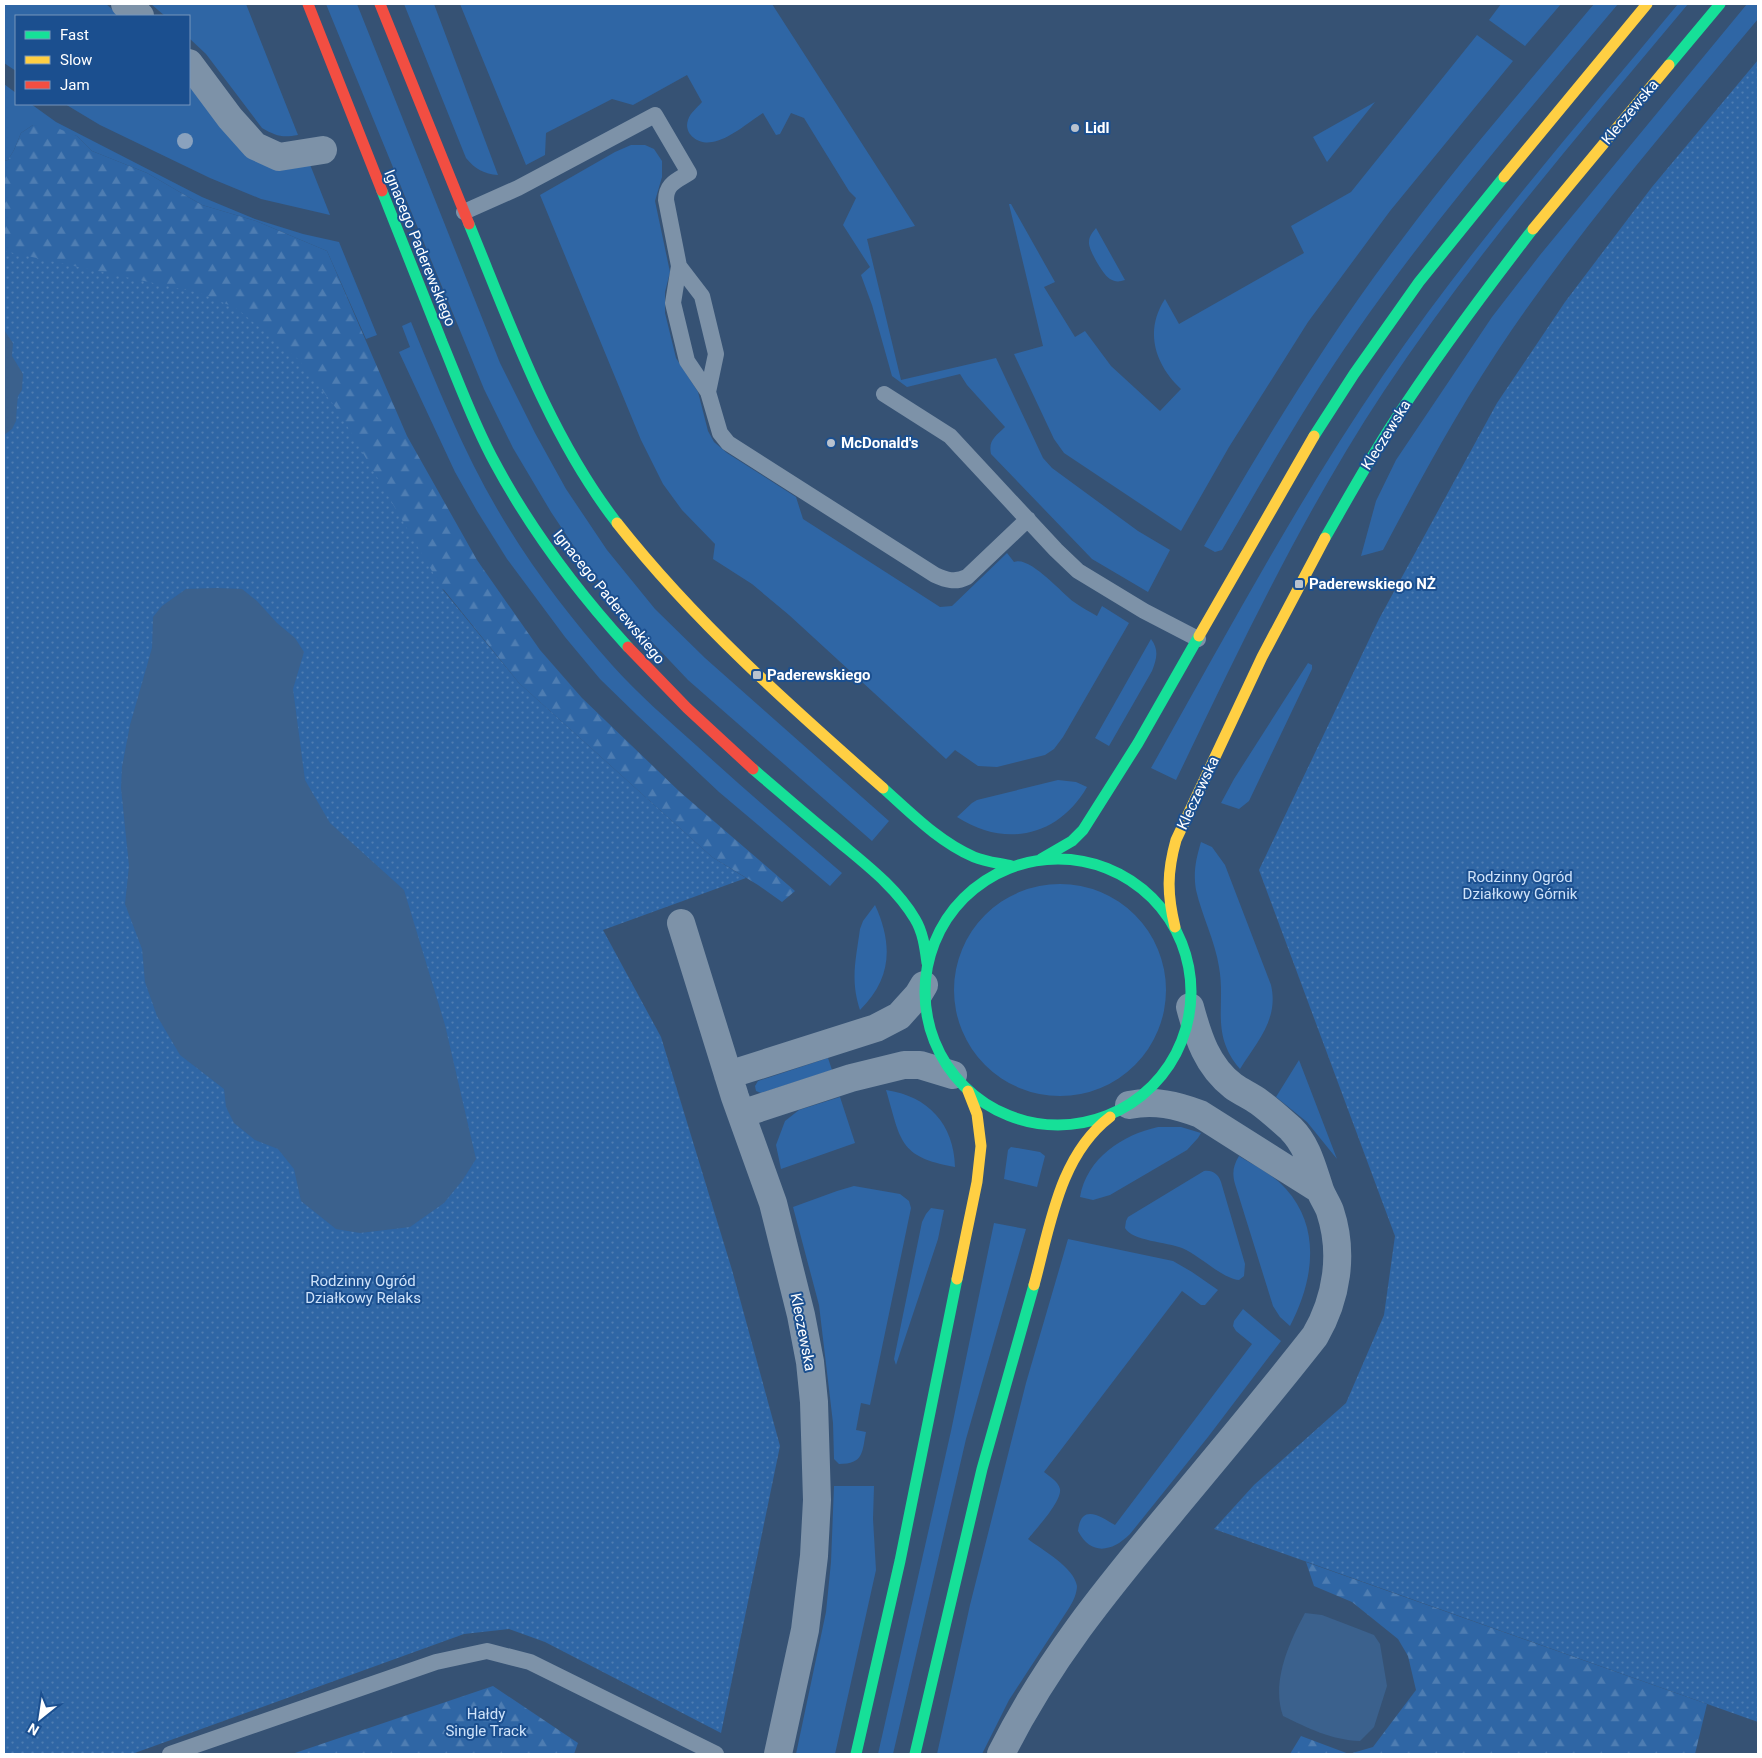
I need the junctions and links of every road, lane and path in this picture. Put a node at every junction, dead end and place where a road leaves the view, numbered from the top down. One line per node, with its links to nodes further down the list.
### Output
1 (126, 4): 6 (street)
2 (308, 4): 19 (main road, Ignacego Paderewskiego)
3 (380, 4): 9 (main road)
4 (1647, 4): 14 (main road)
5 (1720, 4): 18 (main road, Kleczewska)
6 (139, 15)
7 (190, 64): 8 (street)
8 (323, 150)
9 (464, 212): 10 (lane); 16 (main road)
10 (679, 266): 11 (lane); 11 (lane)
11 (708, 392): 13 (lane)
12 (884, 394): 13 (lane)
13 (1028, 519): 14 (lane)
14 (1198, 638): 15 (main road)
15 (1041, 859): 16 (main road); 18 (main road)
16 (1012, 866): 19 (main road)
17 (681, 923): 21 (street, Kleczewska)
18 (1175, 927): 20 (main road)
19 (926, 974): 21 (street); 22 (main road, Ignacego Paderewskiego)
20 (1190, 1007): 23 (main road); 25 (street)
21 (728, 1075): 24 (street, Kleczewska)
22 (961, 1083): 23 (main road); 24 (street); 29 (main road)
23 (1123, 1108): 25 (street); 30 (main road)
24 (741, 1114): 28 (street, Kleczewska)
25 (1320, 1190): 31 (street)
26 (170, 1754): 27 (lane)
27 (716, 1754)
28 (778, 1754)
29 (856, 1754)
30 (916, 1754)
31 (1001, 1754)

